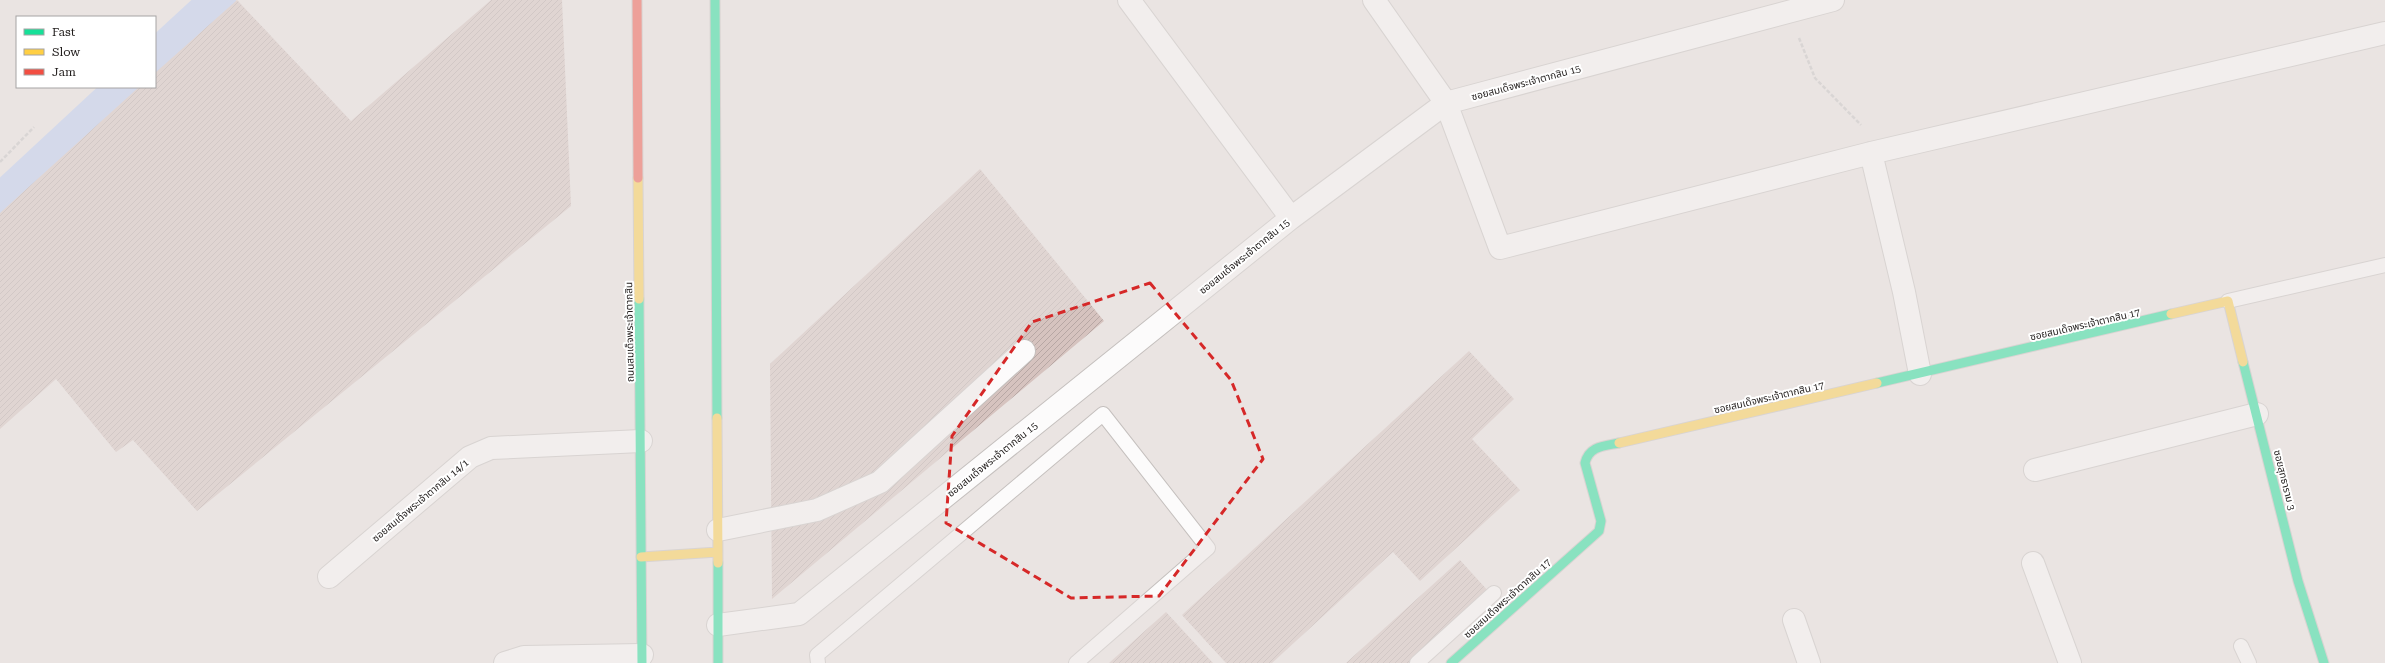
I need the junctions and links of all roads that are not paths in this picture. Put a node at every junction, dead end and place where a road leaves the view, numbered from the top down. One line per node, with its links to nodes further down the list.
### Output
1 (637, 0): 16 (main road, ถนนสมเด็จพระเจ้าตากสิน)
2 (716, 0): 18 (main road)
3 (1129, 0): 10 (street)
4 (1374, 0): 8 (street)
5 (1833, 0): 6 (street, ซอยสมเด็จพระเจ้าตากสิน 15)
6 (1786, 6): 8 (street, ซอยสมเด็จพระเจ้าตากสิน 15)
7 (2385, 33): 9 (street)
8 (1446, 103): 9 (street); 10 (street, ซอยสมเด็จพระเจ้าตากสิน 15)
9 (1871, 153): 14 (street)
10 (1291, 218): 25 (street, ซอยสมเด็จพระเจ้าตากสิน 15)
11 (2385, 265): 12 (lane)
12 (2228, 301): 14 (main road, ซอยสมเด็จพระเจ้าตากสิน 17); 15 (main road, ซอยสุทธาราม 3)
13 (1024, 351): 18 (street)
14 (1920, 374): 33 (main road, ซอยสมเด็จพระเจ้าตากสิน 17)
15 (2257, 414): 17 (street); 37 (main road, ซอยสุทธาราม 3)
16 (641, 441): 20 (main road, ถนนสมเด็จพระเจ้าตากสิน); 22 (street, ซอยสมเด็จพระเจ้าตากสิน 14/1)
17 (2035, 470)
18 (718, 530): 19 (main road)
19 (718, 552): 20 (main road); 25 (main road)
20 (641, 557): 27 (main road, ถนนสมเด็จพระเจ้าตากสิน)
21 (2033, 563): 35 (street)
22 (329, 577)
23 (1494, 593): 32 (lane)
24 (1794, 620): 34 (street)
25 (718, 625): 29 (main road)
26 (2241, 646): 36 (lane)
27 (642, 659): 28 (street)
28 (505, 663)
29 (718, 663)
30 (818, 663): 31 (lane)
31 (1076, 663)
32 (1417, 663)
33 (1451, 663)
34 (1809, 663)
35 (2070, 663)
36 (2249, 663)
37 (2324, 663)

